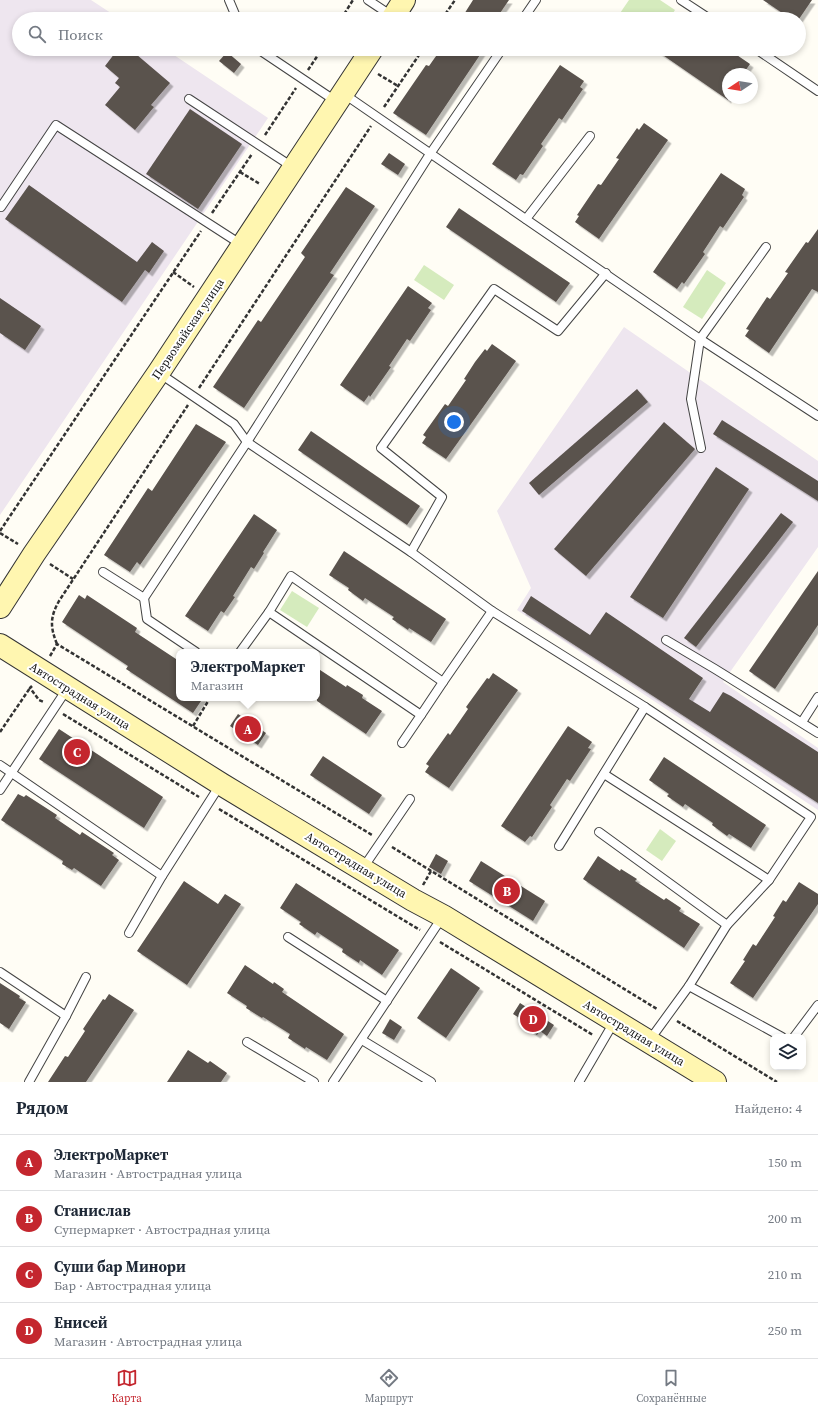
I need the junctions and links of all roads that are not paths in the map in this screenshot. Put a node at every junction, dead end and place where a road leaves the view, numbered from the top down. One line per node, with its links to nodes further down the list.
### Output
1 (229, 0): 5 (lane)
2 (368, 0): 6 (lane)
3 (536, 0): 7 (lane)
4 (681, 0): 8 (lane)
5 (234, 12)
6 (396, 12)
7 (527, 12)
8 (699, 12)
9 (268, 56): 14 (lane)
10 (367, 56): 14 (main road, Первомайская улица)
11 (497, 56): 17 (lane)
12 (766, 56): 13 (lane)
13 (818, 91)
14 (340, 98): 17 (lane); 18 (main road, Первомайская улица)
15 (189, 99): 18 (lane)
16 (590, 136): 20 (lane)
17 (430, 154): 20 (lane); 27 (lane)
18 (294, 168): 21 (main road, Первомайская улица)
19 (1, 207): 21 (lane)
20 (526, 219): 23 (lane)
21 (243, 246): 25 (main road, Первомайская улица)
22 (766, 247): 24 (lane)
23 (606, 273): 24 (lane); 29 (lane)
24 (700, 339): 26 (lane); 28 (lane)
25 (159, 372): 27 (lane); 32 (main road, Первомайская улица)
26 (818, 416)
27 (247, 442): 29 (lane); 31 (lane)
28 (701, 448)
29 (411, 552): 34 (lane)
30 (103, 572): 31 (lane)
31 (144, 598): 37 (lane)
32 (0, 607)
33 (269, 612): 38 (lane); 39 (lane); 43 (lane)
34 (492, 612): 39 (lane); 42 (lane)
35 (666, 640): 44 (lane)
36 (0, 645): 40 (main road, Автострадная улица)
37 (191, 649)
38 (242, 649)
39 (443, 682): 43 (lane)
40 (67, 688): 48 (lane); 50 (main road, Автострадная улица)
41 (818, 697): 44 (lane)
42 (645, 707): 49 (lane); 57 (lane)
43 (421, 716): 46 (lane)
44 (802, 722): 45 (lane)
45 (818, 733)
46 (402, 743)
47 (0, 765): 48 (lane)
48 (12, 773): 51 (lane); 56 (lane)
49 (604, 774): 54 (lane); 57 (lane)
50 (221, 784): 55 (main road, Автострадная улица); 56 (lane)
51 (0, 790)
52 (410, 799): 55 (lane)
53 (599, 832): 59 (lane)
54 (559, 846)
55 (363, 869): 58 (main road, Автострадная улица)
56 (162, 876): 60 (lane)
57 (769, 880): 59 (lane)
58 (443, 916): 65 (lane); 68 (main road, Автострадная улица)
59 (727, 925): 64 (lane)
60 (129, 933)
61 (288, 938): 65 (lane)
62 (0, 972): 67 (lane)
63 (86, 977): 67 (lane)
64 (689, 986): 69 (lane); 72 (lane)
65 (387, 1001): 71 (lane)
66 (818, 1005): 70 (lane)
67 (66, 1016): 74 (lane)
68 (615, 1022): 72 (main road, Автострадная улица); 78 (lane)
69 (777, 1034)
70 (796, 1034)
71 (362, 1040): 76 (lane); 77 (lane)
72 (648, 1041): 79 (main road, Автострадная улица)
73 (247, 1042): 75 (lane)
74 (29, 1082)
75 (314, 1082)
76 (333, 1082)
77 (431, 1082)
78 (579, 1082)
79 (715, 1082)

